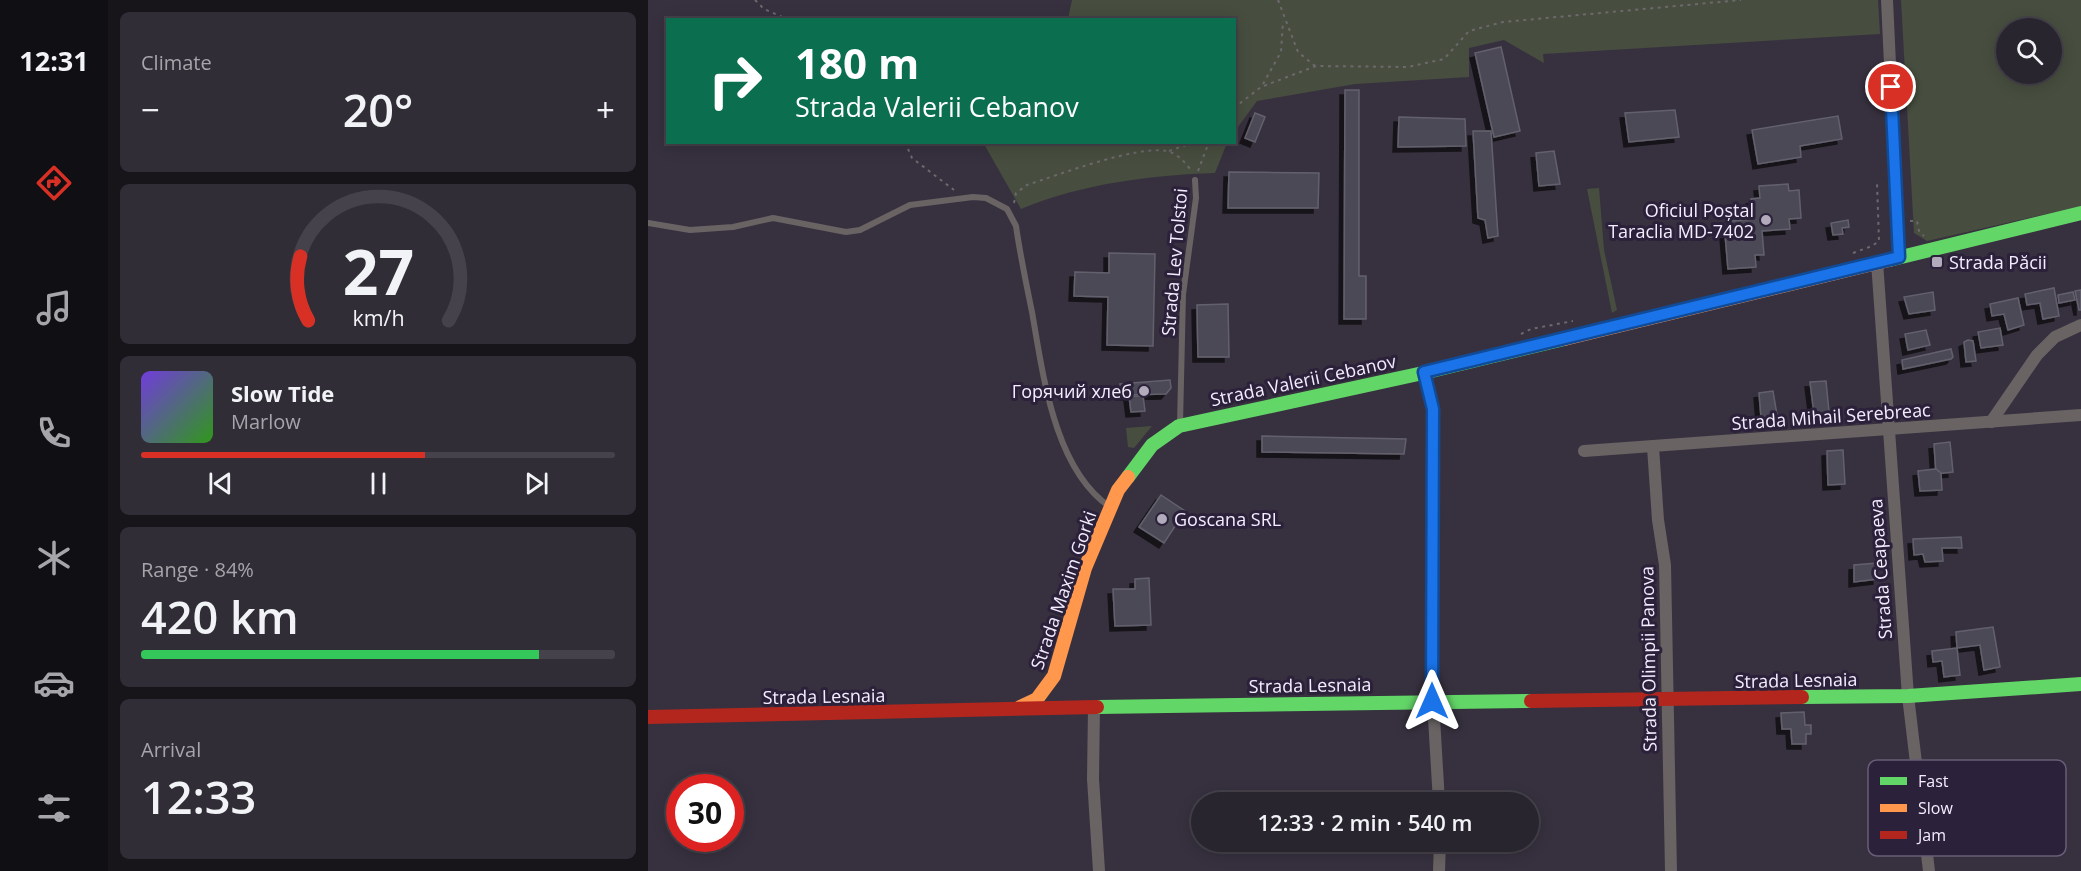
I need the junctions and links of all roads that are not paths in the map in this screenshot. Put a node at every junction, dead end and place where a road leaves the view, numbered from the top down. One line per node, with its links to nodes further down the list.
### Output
1 (1887, 0): 5 (street)
2 (1195, 180): 11 (lane, Strada Lev Tolstoi)
3 (2081, 213): 5 (street, Strada Valerii Cebanov)
4 (648, 223): 16 (lane)
5 (1899, 257): 6 (street, Strada Valerii Cebanov)
6 (1877, 262): 8 (street, Strada Valerii Cebanov); 12 (street, Strada Ceapaeva)
7 (2081, 325): 10 (street)
8 (1424, 372): 11 (street, Strada Valerii Cebanov); 20 (street)
9 (2081, 415): 10 (street, Strada Mihail Serebreac)
10 (1991, 422): 12 (street, Strada Mihail Serebreac)
11 (1179, 426): 15 (street, Strada Valerii Cebanov)
12 (1887, 429): 13 (street, Strada Mihail Serebreac); 18 (street, Strada Ceapaeva)
13 (1653, 447): 14 (street, Strada Mihail Serebreac); 19 (street, Strada Olimpii Panova)
14 (1584, 451)
15 (1118, 490): 16 (street, Strada Maxim Gorki)
16 (1110, 507): 22 (street, Strada Maxim Gorki)
17 (2081, 684): 18 (street, Strada Lesnaia)
18 (1908, 696): 19 (street, Strada Lesnaia); 24 (street, Strada Ceapaeva)
19 (1666, 700): 20 (street, Strada Lesnaia); 30 (street, Strada Olimpii Panova)
20 (1432, 701): 21 (street, Strada Lesnaia); 25 (street)
21 (1094, 707): 22 (street, Strada Lesnaia); 28 (street)
22 (1004, 709): 23 (street, Strada Lesnaia)
23 (648, 717)
24 (1916, 760)
25 (1438, 792)
26 (1440, 852): 29 (street)
27 (1927, 856): 31 (street, Strada Ceapaeva)
28 (1099, 871)
29 (1439, 871)
30 (1671, 871)
31 (1929, 871)

